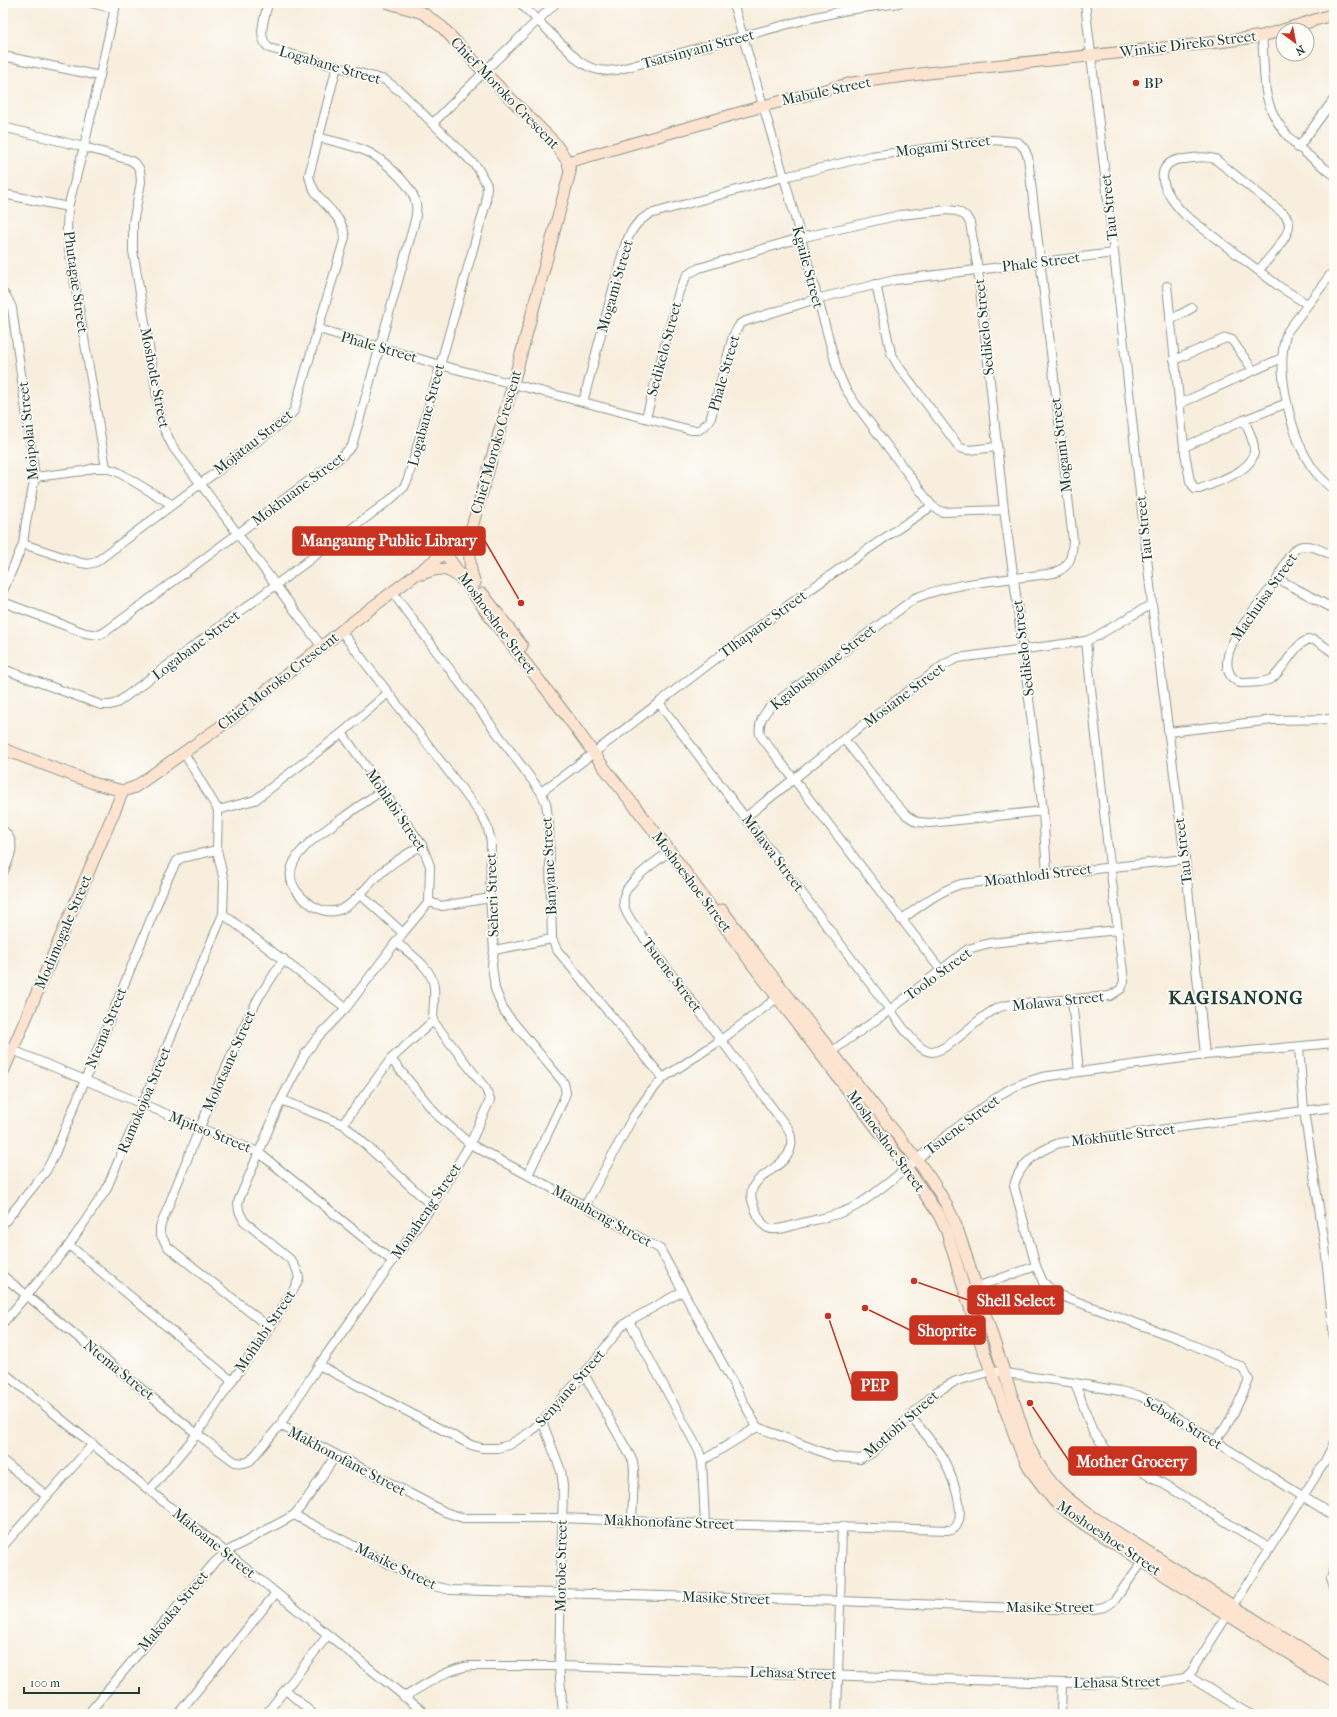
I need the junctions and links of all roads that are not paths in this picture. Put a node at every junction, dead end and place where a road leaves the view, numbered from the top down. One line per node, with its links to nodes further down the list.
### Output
1 (91, 3): 11 (street)
2 (268, 3): 20 (street, Logabane Street)
3 (389, 3): 21 (street, Chief Moroko Crescent)
4 (520, 3): 13 (street, Tsatsinyani Street)
5 (556, 3): 13 (street)
6 (620, 3): 7 (street)
7 (624, 3)
8 (733, 3): 17 (street, Kgaile Street)
9 (899, 3): 17 (street, Tsatsinyani Street)
10 (1085, 3): 19 (street, Tau Street)
11 (116, 6): 22 (street, Phutagae Street)
12 (1334, 14): 14 (street, Winkie Direko Street)
13 (538, 20): 17 (street, Tsatsinyani Street); 21 (street)
14 (1308, 22)
15 (1275, 32): 16 (street, Winkie Direko Street)
16 (1262, 36): 19 (street, Winkie Direko Street); 29 (street)
17 (742, 37): 24 (street, Kgaile Street)
18 (3, 56): 22 (street)
19 (1092, 56): 24 (street, Mabule Street); 36 (street, Tau Street)
20 (337, 66): 25 (street, Logabane Street); 27 (street, Mojatau Street)
21 (484, 72): 25 (street); 30 (street, Chief Moroko Crescent)
22 (100, 76): 28 (street, Phutagae Street)
23 (1334, 99): 29 (street)
24 (763, 106): 30 (street, Mabule Street); 32 (street, Kgaile Street)
25 (432, 124): 52 (street, Logabane Street)
26 (3, 126): 28 (street)
27 (318, 137): 48 (street, Mojatau Street); 49 (street, Mokhuane Street)
28 (84, 146): 34 (street, Phutagae Street); 64 (street, Moshotle Street)
29 (1298, 148): 31 (street)
30 (568, 162): 54 (street, Chief Moroko Crescent)
31 (1334, 175)
32 (784, 177): 35 (street, Kgaile Street); 37 (street, Mogami Street); 55 (street, Mogami Street)
33 (3, 194): 34 (street)
34 (68, 207): 62 (street, Phutagae Street)
35 (800, 238): 38 (street, Sedikelo Street); 44 (street, Kgaile Street); 58 (street, Sedikelo Street)
36 (1114, 253): 37 (street, Phale Street); 83 (street, Tau Street)
37 (1039, 262): 38 (street, Phale Street); 74 (street, Mogami Street)
38 (978, 270): 41 (street, Phale Street); 60 (street, Sedikelo Street)
39 (1259, 270): 39 (street); 45 (street)
40 (1334, 270): 45 (street)
41 (876, 284): 44 (street, Phale Street); 60 (street)
42 (1166, 286): 47 (street)
43 (3, 293): 63 (street, Moipolai Street)
44 (816, 299): 58 (street, Phale Street); 67 (street, Kgaile Street)
45 (1307, 304): 50 (street)
46 (1192, 308): 47 (street)
47 (1170, 320): 51 (street)
48 (319, 330): 49 (street, Phale Street); 64 (street, Mojatau Street)
49 (380, 347): 52 (street, Phale Street); 70 (street, Mokhuane Street)
50 (1282, 358): 53 (street); 57 (street)
51 (1174, 360): 53 (street); 56 (street)
52 (440, 365): 54 (street, Phale Street); 78 (street, Logabane Street)
53 (1253, 370): 56 (street)
54 (513, 384): 55 (street, Phale Street); 69 (street, Chief Moroko Crescent)
55 (583, 402): 58 (street, Phale Street)
56 (1179, 404): 61 (street)
57 (1287, 404): 59 (street); 65 (street)
58 (646, 418)
59 (1244, 420): 61 (street); 61 (street)
60 (997, 447): 68 (street, Sedikelo Street)
61 (1184, 447)
62 (106, 468): 63 (street); 66 (street)
63 (35, 477): 71 (street, Moipolai Street)
64 (200, 483): 66 (street, Mojatau Street); 70 (street, Moshotle Street)
65 (1334, 490)
66 (171, 504): 71 (street, Mojatau Street)
67 (932, 506): 68 (street); 92 (street, Tlhapane Street)
68 (1004, 510): 77 (street, Sedikelo Street)
69 (472, 527): 72 (street, Chief Moroko Crescent); 79 (street)
70 (239, 534): 78 (street, Moshotle Street); 82 (street, Mokhuane Street)
71 (23, 544): 80 (street, Moipolai Street)
72 (446, 551): 76 (street, Chief Moroko Crescent); 79 (street, Moshoeshoe Street)
73 (1334, 556): 75 (street, Machuisa Street)
74 (1068, 564): 77 (street, Kgabushoane Street)
75 (1278, 578): 84 (street); 89 (street, Machuisa Street)
76 (411, 579): 79 (street); 81 (street, Chief Moroko Crescent)
77 (1014, 579): 88 (street, Sedikelo Street); 100 (street, Kgabushoane Street)
78 (277, 585): 87 (street, Moshotle Street); 90 (street, Logabane Street)
79 (472, 585): 98 (street, Moshoeshoe Street)
80 (3, 591)
81 (393, 593): 85 (street, Chief Moroko Crescent); 103 (street, Banyane Street)
82 (3, 602)
83 (1152, 604): 86 (street, Mosiane Street); 94 (street, Tau Street)
84 (1334, 609)
85 (342, 632): 87 (street, Chief Moroko Crescent); 91 (street, Seheri Street)
86 (1086, 641): 88 (street, Mosiane Street); 112 (street, Molawa Street)
87 (322, 647): 99 (street, Chief Moroko Crescent)
88 (1022, 649): 96 (street, Mosiane Street); 105 (street, Sedikelo Street)
89 (1334, 653)
90 (3, 669)
91 (388, 693): 95 (street); 116 (street, Seheri Street)
92 (659, 703): 98 (street, Tlhapane Street); 106 (street, Molawa Street)
93 (1334, 719): 94 (street)
94 (1168, 732): 111 (street, Tau Street)
95 (342, 733): 101 (street, Mohlabi Street); 104 (street)
96 (844, 740): 100 (street, Mosiane Street); 105 (street)
97 (3, 749): 102 (street)
98 (597, 752): 103 (street, Tlhapane Street); 110 (street, Moshoeshoe Street); 127 (street, Moshoeshoe Street)
99 (184, 753): 102 (street, Chief Moroko Crescent); 104 (street)
100 (795, 779): 106 (street, Mosiane Street); 119 (street, Kgabushoane Street)
101 (383, 790): 108 (street, Mohlabi Street); 115 (street)
102 (123, 791): 134 (street, Modimogale Street)
103 (541, 792): 122 (street, Banyane Street)
104 (218, 810): 109 (street)
105 (1043, 810): 114 (street, Sedikelo Street)
106 (746, 817): 130 (street, Molawa Street)
107 (3, 830): 113 (street)
108 (422, 845): 115 (street); 117 (street, Mohlabi Street)
109 (217, 850): 118 (street, Ramokojoa Street); 142 (street, Ntema Street)
110 (670, 851): 127 (street, Moshoeshoe Street); 132 (street, Tsuene Street)
111 (1185, 859): 112 (street, Moathlodi Street); 137 (street, Tau Street)
112 (1110, 866): 114 (street, Moathlodi Street); 120 (street, Molawa Street)
113 (3, 873)
114 (1047, 874): 119 (street, Moathlodi Street)
115 (360, 894): 121 (street)
116 (490, 898): 117 (street); 124 (street, Seheri Street)
117 (429, 902): 121 (street, Mohlabi Street)
118 (223, 914): 125 (street); 144 (street, Ramokojoa Street)
119 (901, 920): 126 (street, Kgabushoane Street)
120 (1118, 930): 126 (street, Toolo Street); 128 (street, Molawa Street)
121 (402, 933): 123 (street, Mohlabi Street)
122 (552, 939): 124 (street); 141 (street, Banyane Street)
123 (396, 942): 129 (street, Mohlabi Street); 131 (street)
124 (494, 950): 153 (street, Seheri Street)
125 (284, 959): 129 (street); 148 (street, Molotsane Street)
126 (940, 969): 130 (street, Toolo Street)
127 (782, 995): 132 (street); 136 (street, Moshoeshoe Street)
128 (1072, 999): 130 (street, Molawa Street); 140 (street)
129 (346, 1008): 143 (street, Mohlabi Street)
130 (890, 1010): 136 (street, Toolo Street)
131 (432, 1021): 138 (street); 149 (street, Monaheng Street)
132 (721, 1040): 141 (street); 152 (street, Tsuene Street)
133 (1334, 1043): 135 (street, Tsuene Street)
134 (8, 1048): 139 (street, Modimogale Street); 142 (street, Mpitso Street)
135 (1299, 1048): 137 (street, Tsuene Street); 146 (street)
136 (828, 1054): 151 (street, Moshoeshoe Street); 152 (street, Moshoeshoe Street)
137 (1205, 1055): 140 (street, Tsuene Street)
138 (391, 1059): 147 (street); 149 (street, Manaheng Street)
139 (3, 1072)
140 (1079, 1072): 151 (street, Tsuene Street)
141 (663, 1078): 155 (street)
142 (84, 1081): 144 (street, Mpitso Street); 156 (street, Ntema Street)
143 (281, 1100): 147 (street); 150 (street, Mohlabi Street)
144 (142, 1105): 148 (street, Mpitso Street); 157 (street, Ramokojoa Street)
145 (1334, 1107): 146 (street, Mokhutle Street)
146 (1304, 1111): 159 (street, Mokhutle Street); 168 (street)
147 (343, 1124): 154 (street)
148 (200, 1127): 150 (street, Mpitso Street); 167 (street, Molotsane Street)
149 (470, 1144): 153 (street, Manaheng Street); 154 (street, Monaheng Street)
150 (258, 1152): 158 (street, Mpitso Street); 167 (street, Mohlabi Street)
151 (916, 1160): 152 (street, Tsuene Street); 161 (street, Moshoeshoe Street)
152 (907, 1168): 163 (street, Moshoeshoe Street)
153 (528, 1175): 155 (street, Manaheng Street)
154 (432, 1206): 158 (street, Monaheng Street)
155 (585, 1206): 162 (street, Manaheng Street)
156 (3, 1224)
157 (69, 1245): 164 (street, Ramokojoa Street); 174 (street)
158 (392, 1261): 169 (street, Monaheng Street)
159 (1036, 1266): 161 (street); 181 (street, Mokhutle Street)
160 (3, 1276): 164 (street, Ntema Street)
161 (976, 1287): 163 (street); 172 (street, Moshoeshoe Street)
162 (683, 1291): 165 (street, Senyane Street); 179 (street, Manaheng Street)
163 (965, 1291): 170 (street, Moshoeshoe Street)
164 (27, 1295): 166 (street, Ramokojoa Street); 180 (street, Ntema Street)
165 (629, 1321): 173 (street, Senyane Street); 186 (street)
166 (3, 1324)
167 (270, 1328): 174 (street, Mohlabi Street)
168 (1334, 1339)
169 (319, 1365): 177 (street, Senyane Street); 178 (street, Monaheng Street)
170 (992, 1371): 172 (street, Seboko Street); 176 (street, Motlohi Street); 200 (street, Moshoeshoe Street)
171 (3, 1372): 183 (street, Makoane Street)
172 (1004, 1372): 175 (street, Seboko Street); 200 (street, Moshoeshoe Street)
173 (584, 1374): 177 (street, Senyane Street); 194 (street)
174 (232, 1381): 180 (street, Mohlabi Street)
175 (1075, 1382): 181 (street, Seboko Street); 198 (street)
176 (911, 1417): 179 (street, Motlohi Street); 196 (street, Makhonofane Street)
177 (542, 1422): 193 (street, Morobe Street)
178 (280, 1425): 184 (street, Makhonofane Street); 187 (street, Monaheng Street)
179 (757, 1427): 186 (street)
180 (197, 1434): 187 (street, Ntema Street); 188 (street, Mohlabi Street)
181 (1214, 1441): 190 (street, Seboko Street)
182 (1334, 1443): 190 (street)
183 (93, 1444): 188 (street, Makoane Street); 189 (street)
184 (336, 1455): 191 (street, Makoaka Street); 193 (street, Makhonofane Street)
185 (3, 1461): 189 (street)
186 (702, 1461): 195 (street)
187 (235, 1462)
188 (150, 1490): 199 (street, Makoane Street)
189 (47, 1496): 197 (street)
190 (1302, 1497): 192 (street, Seboko Street); 198 (street)
191 (294, 1515): 199 (street, Makoaka Street); 204 (street, Masike Street)
192 (1334, 1516)
193 (561, 1518): 194 (street, Makhonofane Street); 204 (street, Morobe Street)
194 (632, 1521): 195 (street, Makhonofane Street)
195 (706, 1524): 196 (street, Makhonofane Street)
196 (842, 1526): 205 (street)
197 (3, 1546)
198 (1269, 1548): 206 (street)
199 (226, 1552): 203 (street, Makoane Street); 216 (street, Makoaka Street)
200 (1146, 1557): 205 (street, Masike Street); 206 (street, Moshoeshoe Street)
201 (1334, 1568): 202 (street)
202 (1334, 1587)
203 (276, 1593): 207 (street, Makoane Street); 217 (street)
204 (561, 1594): 205 (street, Masike Street); 208 (street, Morobe Street)
205 (841, 1601): 210 (street)
206 (1230, 1611): 209 (street, Moshoeshoe Street); 211 (street); 213 (street, Moshoeshoe Street)
207 (328, 1635): 214 (street); 215 (street, Makoane Street)
208 (559, 1666): 210 (street, Lehasa Street); 215 (street, Lehasa Street); 221 (street, Morobe Street)
209 (1334, 1670)
210 (838, 1674): 212 (street, Lehasa Street); 222 (street)
211 (1188, 1676): 212 (street, Lehasa Street); 224 (street)
212 (1062, 1682): 223 (street)
213 (1334, 1682)
214 (286, 1690): 218 (street); 219 (street)
215 (404, 1697): 220 (street, Makoane Street)
216 (88, 1714)
217 (178, 1714)
218 (266, 1714)
219 (313, 1714)
220 (426, 1714)
221 (563, 1714)
222 (837, 1714)
223 (1061, 1714)
224 (1250, 1714)

